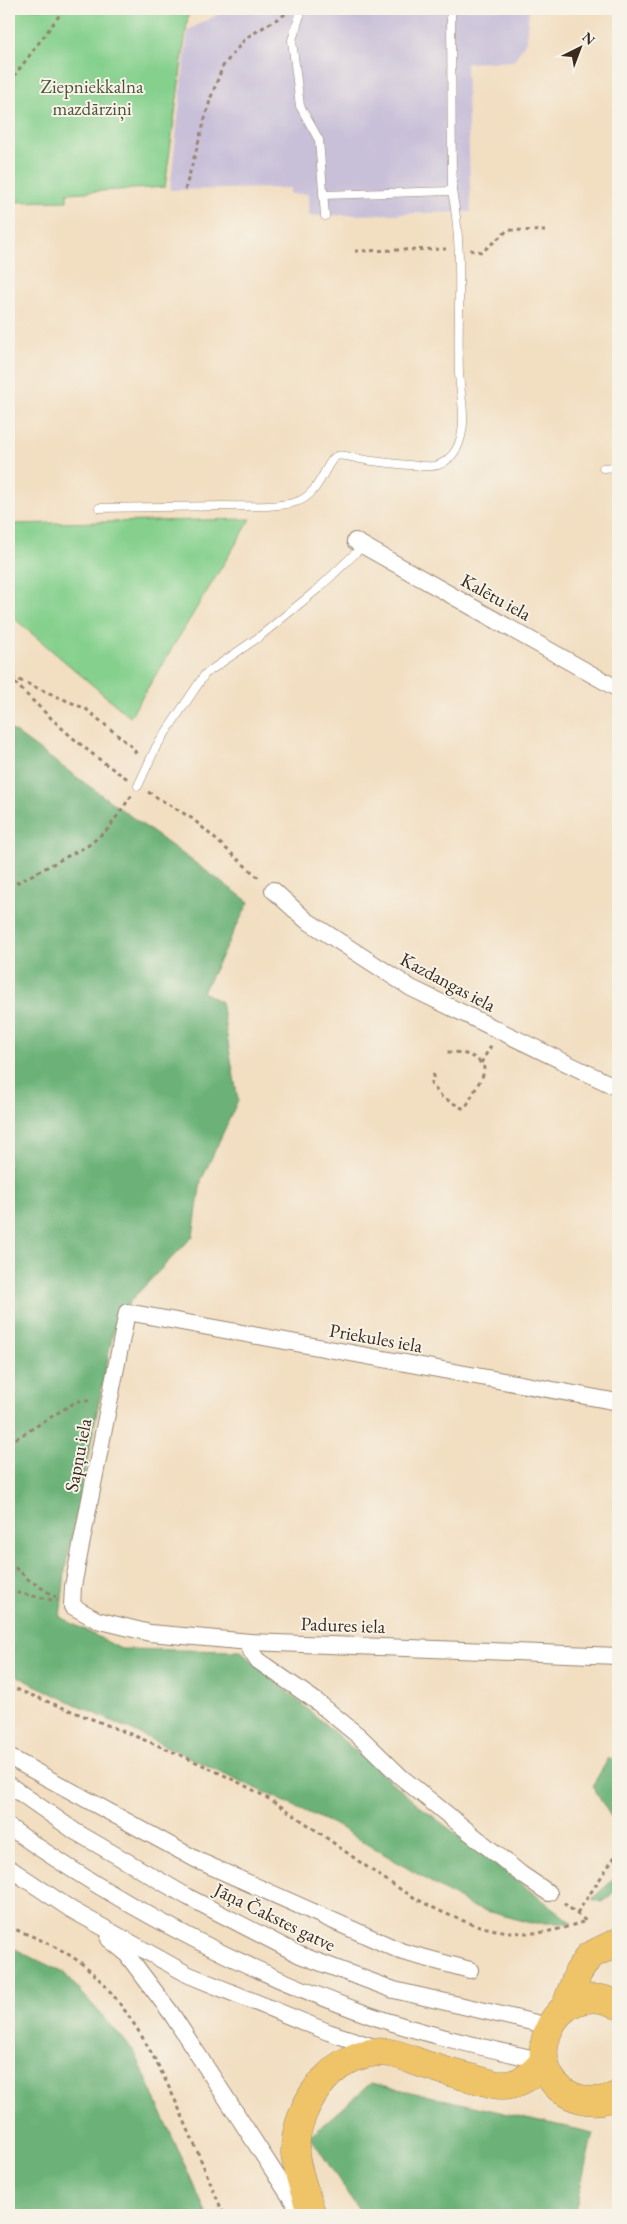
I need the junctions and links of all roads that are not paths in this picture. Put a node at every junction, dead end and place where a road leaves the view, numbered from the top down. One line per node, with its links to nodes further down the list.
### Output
1 (302, 9): 4 (lane)
2 (452, 9): 3 (lane)
3 (452, 191): 4 (lane); 8 (lane)
4 (323, 195): 5 (lane)
5 (325, 216)
6 (618, 467): 7 (lane)
7 (603, 468)
8 (99, 508)
9 (359, 543): 10 (street, Kalētu iela); 11 (lane)
10 (618, 689)
11 (138, 786)
12 (273, 890): 13 (street, Kazdangas iela)
13 (618, 1088)
14 (127, 1312): 15 (street, Priekules iela); 16 (street, Sapņu iela)
15 (618, 1402)
16 (72, 1606): 17 (street, Padures iela)
17 (250, 1642): 18 (street, Padures iela); 23 (street)
18 (618, 1656)
19 (9, 1757): 26 (street)
20 (9, 1786): 28 (street, Jāņa Čakstes gatve)
21 (9, 1827): 30 (street)
22 (9, 1868): 24 (street)
23 (549, 1894)
24 (72, 1910): 29 (street); 32 (street)
25 (618, 1942): 28 (highway)
26 (470, 1970)
27 (618, 2005): 28 (highway)
28 (557, 2017): 30 (highway)
29 (393, 2053): 30 (highway); 33 (highway)
30 (544, 2061): 31 (highway)
31 (618, 2095)
32 (302, 2215)
33 (312, 2215)

